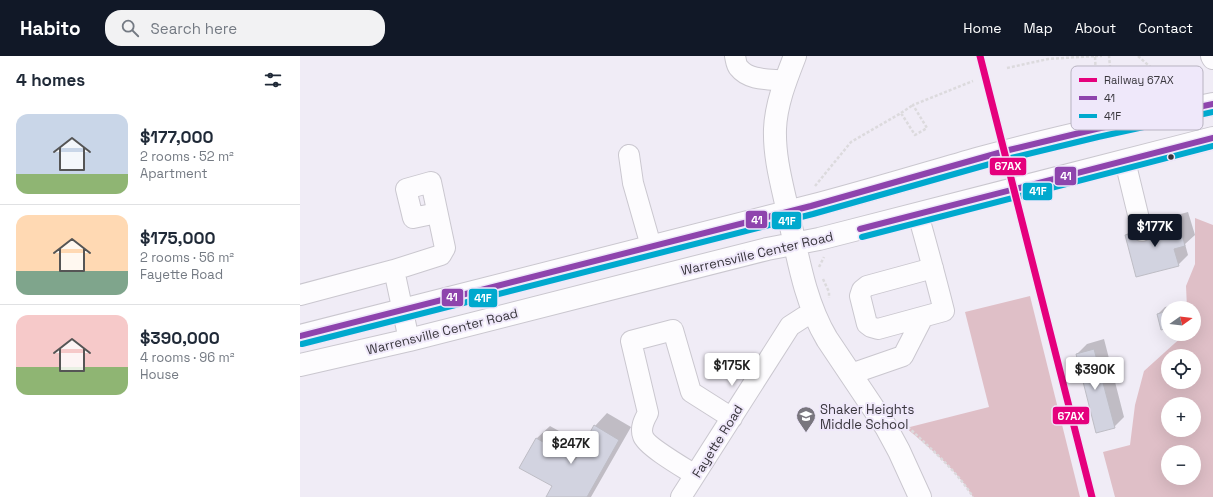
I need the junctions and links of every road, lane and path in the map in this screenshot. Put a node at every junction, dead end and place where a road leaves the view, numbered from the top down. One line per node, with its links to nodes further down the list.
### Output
1 (735, 56): 11 (street)
2 (795, 56): 11 (main road)
3 (1095, 56): 4 (path); 7 (path); 10 (path)
4 (1102, 56)
5 (1109, 56): 8 (path)
6 (1138, 56): 9 (path)
7 (1095, 66)
8 (1110, 66)
9 (1149, 66)
10 (1007, 68)
11 (786, 81): 22 (main road)
12 (973, 81): 14 (path)
13 (1213, 104): 15 (main road)
14 (913, 105): 16 (path); 16 (path)
15 (1203, 106)
16 (900, 113): 21 (path)
17 (1096, 130): 22 (main road)
18 (1213, 138): 20 (main road, Warrensville Center Road)
19 (629, 155): 27 (street)
20 (1125, 161): 24 (main road, Warrensville Center Road); 25 (street)
21 (814, 186)
22 (788, 212): 26 (main road); 27 (main road)
23 (437, 213): 29 (street)
24 (918, 214): 26 (main road, Warrensville Center Road); 28 (street)
25 (1142, 231)
26 (795, 244): 32 (main road); 35 (main road, Warrensville Center Road)
27 (651, 246): 31 (main road)
28 (933, 268): 33 (street); 33 (street)
29 (394, 270): 30 (street); 31 (street)
30 (300, 296)
31 (402, 310): 34 (main road); 35 (street)
32 (814, 314): 37 (main road); 38 (street, Fayette Road)
33 (923, 317): 37 (street)
34 (300, 336)
35 (410, 340): 36 (main road, Warrensville Center Road)
36 (300, 366)
37 (851, 374): 41 (main road)
38 (732, 418): 39 (street, Fayette Road); 39 (street)
39 (695, 476): 40 (street, Fayette Road)
40 (681, 497)
41 (920, 497)

